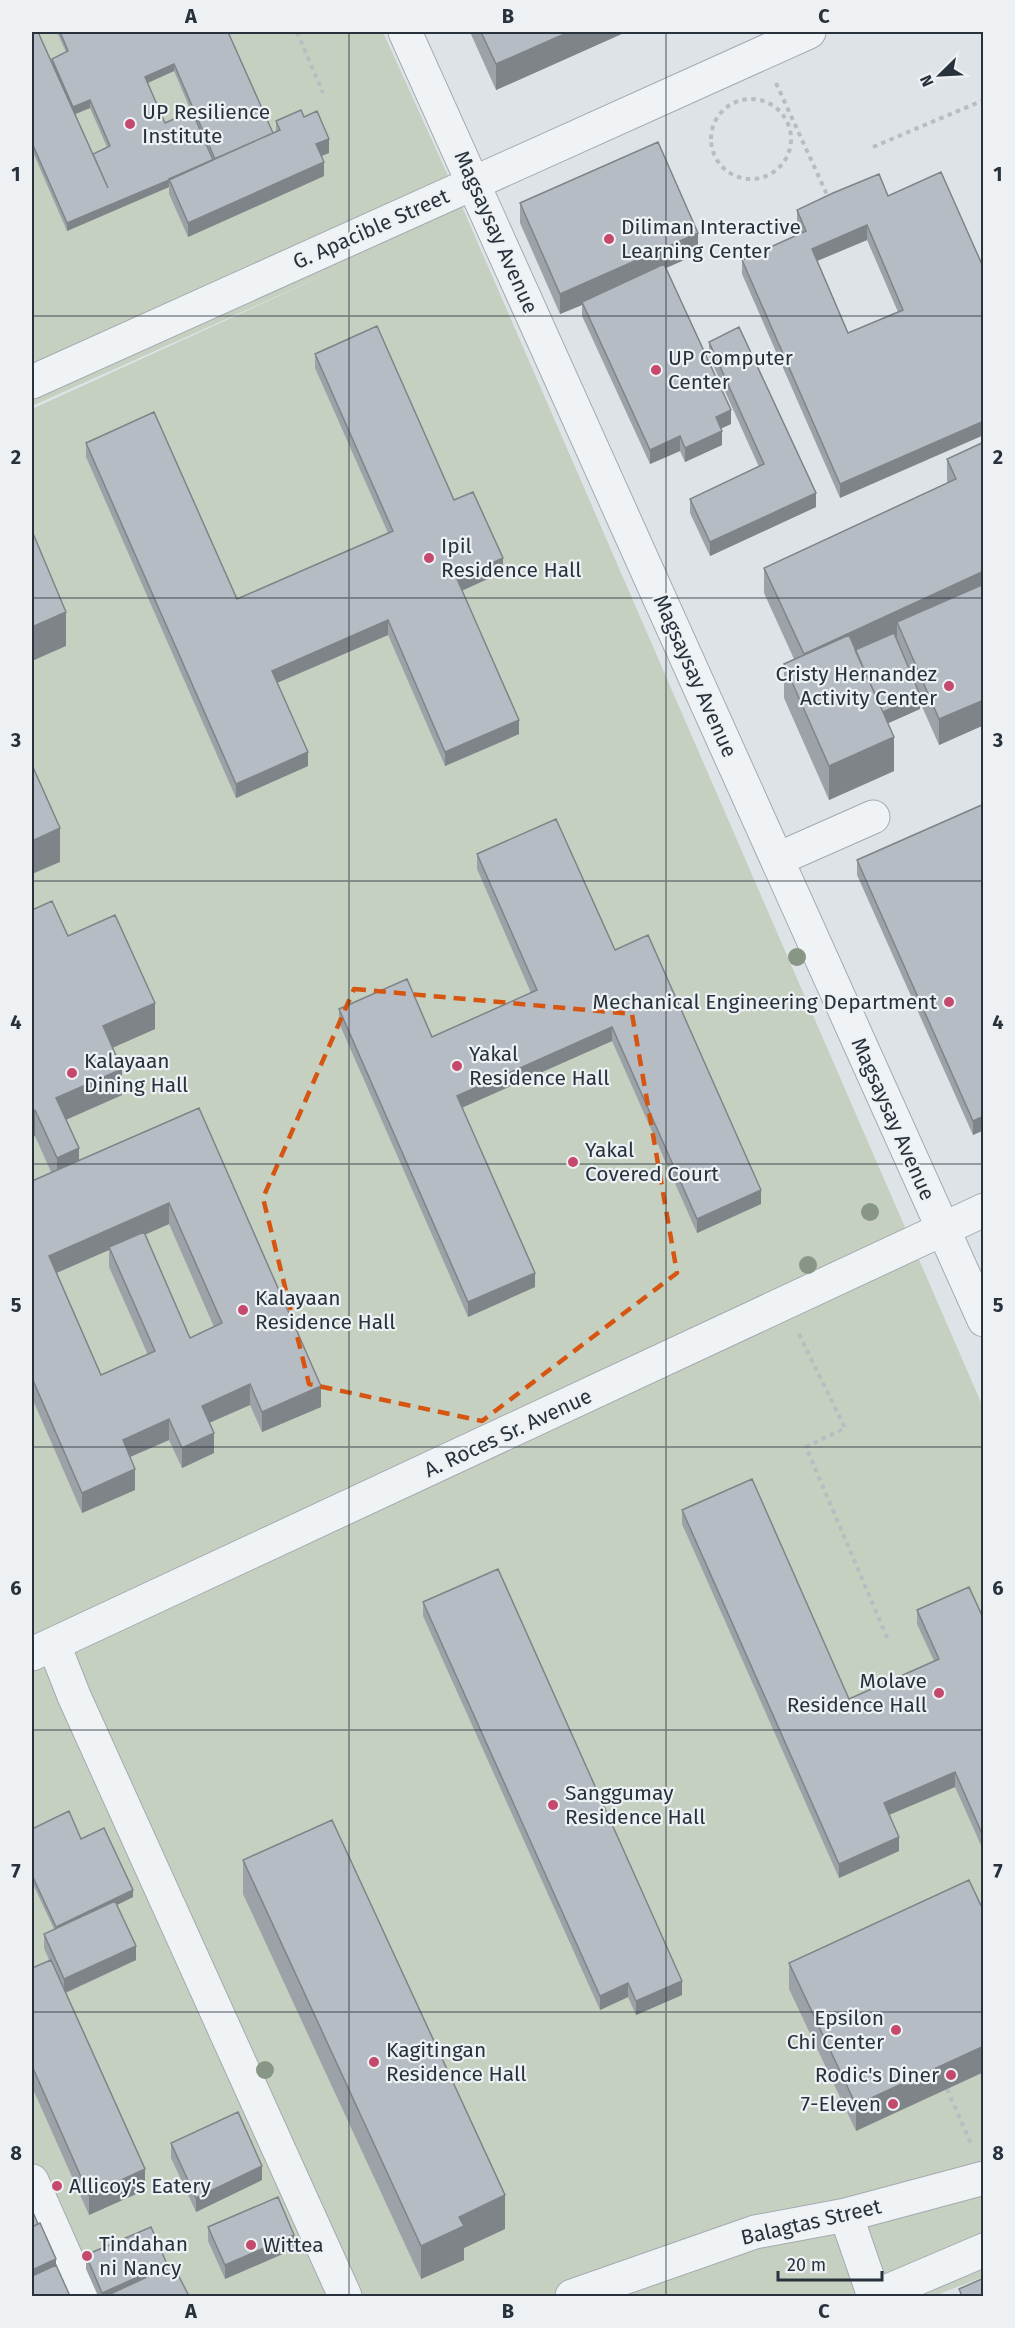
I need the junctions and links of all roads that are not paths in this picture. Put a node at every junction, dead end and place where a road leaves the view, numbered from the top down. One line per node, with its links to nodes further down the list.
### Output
1 (405, 32): 3 (street, Magsaysay Avenue)
2 (809, 32): 3 (street, G. Apacible Street)
3 (473, 182): 4 (street, G. Apacible Street); 6 (street, Magsaysay Avenue)
4 (32, 381)
5 (873, 817): 6 (street)
6 (778, 859): 8 (street, Magsaysay Avenue)
7 (984, 1210): 8 (street, A. Roces Sr. Avenue)
8 (941, 1230): 9 (street, Magsaysay Avenue); 10 (street, A. Roces Sr. Avenue)
9 (984, 1320)
10 (43, 1649): 16 (street)
11 (979, 2164): 13 (street, Balagtas Street)
12 (32, 2181): 15 (street)
13 (846, 2215): 17 (street, Balagtas Street); 18 (street)
14 (984, 2250): 18 (street)
15 (83, 2296)
16 (345, 2296)
17 (572, 2296)
18 (875, 2296)

